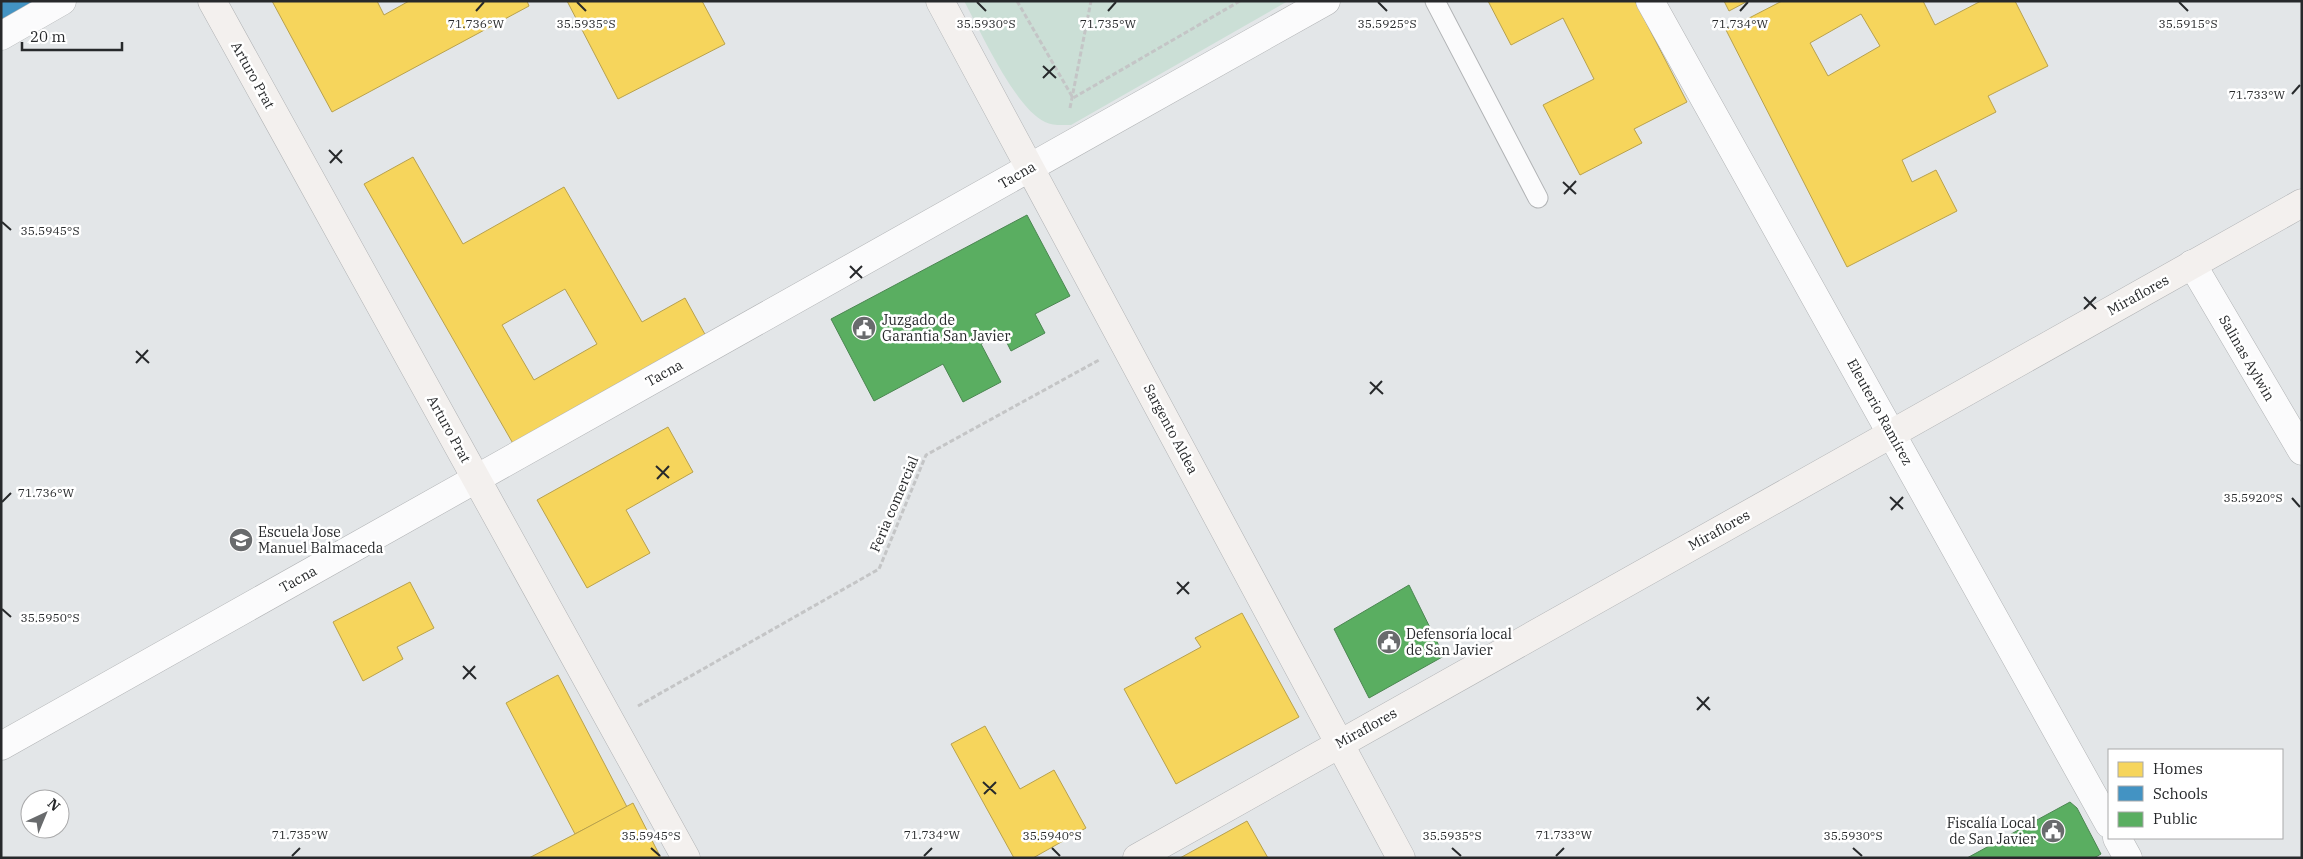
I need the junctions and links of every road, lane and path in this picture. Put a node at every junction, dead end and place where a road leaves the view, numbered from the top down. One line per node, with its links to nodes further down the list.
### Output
1 (62, 1): 10 (street)
2 (212, 1): 20 (street, Arturo Prat)
3 (940, 1): 13 (street, Sargento Aldea)
4 (1017, 1): 11 (path)
5 (1091, 1): 11 (path)
6 (1240, 1): 11 (path)
7 (1326, 1): 12 (street, Tacna)
8 (1435, 1): 14 (lane)
9 (1650, 1): 18 (street, Eleuterio Ramírez)
10 (1, 36)
11 (1073, 98): 12 (path)
12 (1054, 154): 13 (street, Tacna)
13 (1031, 167): 17 (street, Sargento Aldea); 20 (street, Tacna)
14 (1538, 198)
15 (2302, 203): 16 (street, Miraflores)
16 (2192, 264): 18 (street, Miraflores); 19 (street, Salinas Aylwin)
17 (1127, 346): 21 (path, Feria comercial); 22 (street, Sargento Aldea)
18 (1892, 434): 22 (street, Miraflores); 24 (street, Eleuterio Ramírez)
19 (2302, 451)
20 (477, 478): 21 (street, Arturo Prat); 23 (street, Tacna)
21 (609, 723): 26 (street, Arturo Prat)
22 (1338, 743): 27 (street, Miraflores); 28 (street, Sargento Aldea)
23 (1, 746)
24 (2108, 822)
25 (2118, 839): 29 (street)
26 (686, 858)
27 (1136, 858)
28 (1401, 858)
29 (2128, 858)

